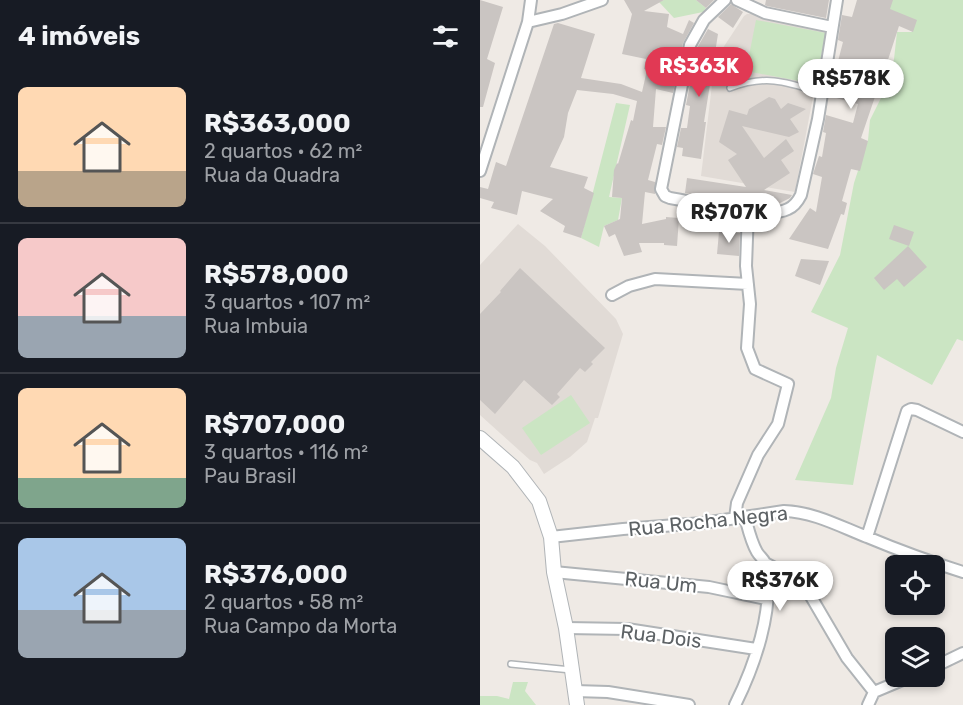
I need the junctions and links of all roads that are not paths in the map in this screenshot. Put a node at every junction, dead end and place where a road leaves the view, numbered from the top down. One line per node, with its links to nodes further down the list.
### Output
1 (602, 0): 6 (street)
2 (725, 0): 11 (street)
3 (737, 0): 7 (street)
4 (837, 0): 7 (street)
5 (528, 1): 6 (street)
6 (528, 22): 10 (street)
7 (832, 27): 9 (street)
8 (730, 88): 9 (lane)
9 (822, 93): 11 (street)
10 (480, 171)
11 (748, 211): 12 (street)
12 (748, 284): 13 (street); 16 (street)
13 (612, 296)
14 (963, 432): 18 (street)
15 (480, 438): 17 (street)
16 (740, 518): 17 (street, Rua Rocha Negra); 18 (street, Rua Rocha Negra); 19 (street)
17 (551, 537): 20 (street)
18 (867, 537): 21 (street, Rua Rocha Negra)
19 (767, 564): 22 (street); 30 (street)
20 (554, 572): 22 (street, Rua Um); 23 (street)
21 (963, 572)
22 (766, 599): 24 (street)
23 (566, 628): 24 (street, Rua Dois); 28 (street)
24 (756, 649): 33 (street)
25 (963, 653): 26 (street)
26 (945, 662)
27 (511, 664): 28 (lane)
28 (572, 670): 31 (street)
29 (886, 687): 30 (street)
30 (874, 692): 34 (street)
31 (576, 698): 32 (street)
32 (688, 705)
33 (735, 705)
34 (868, 705)

